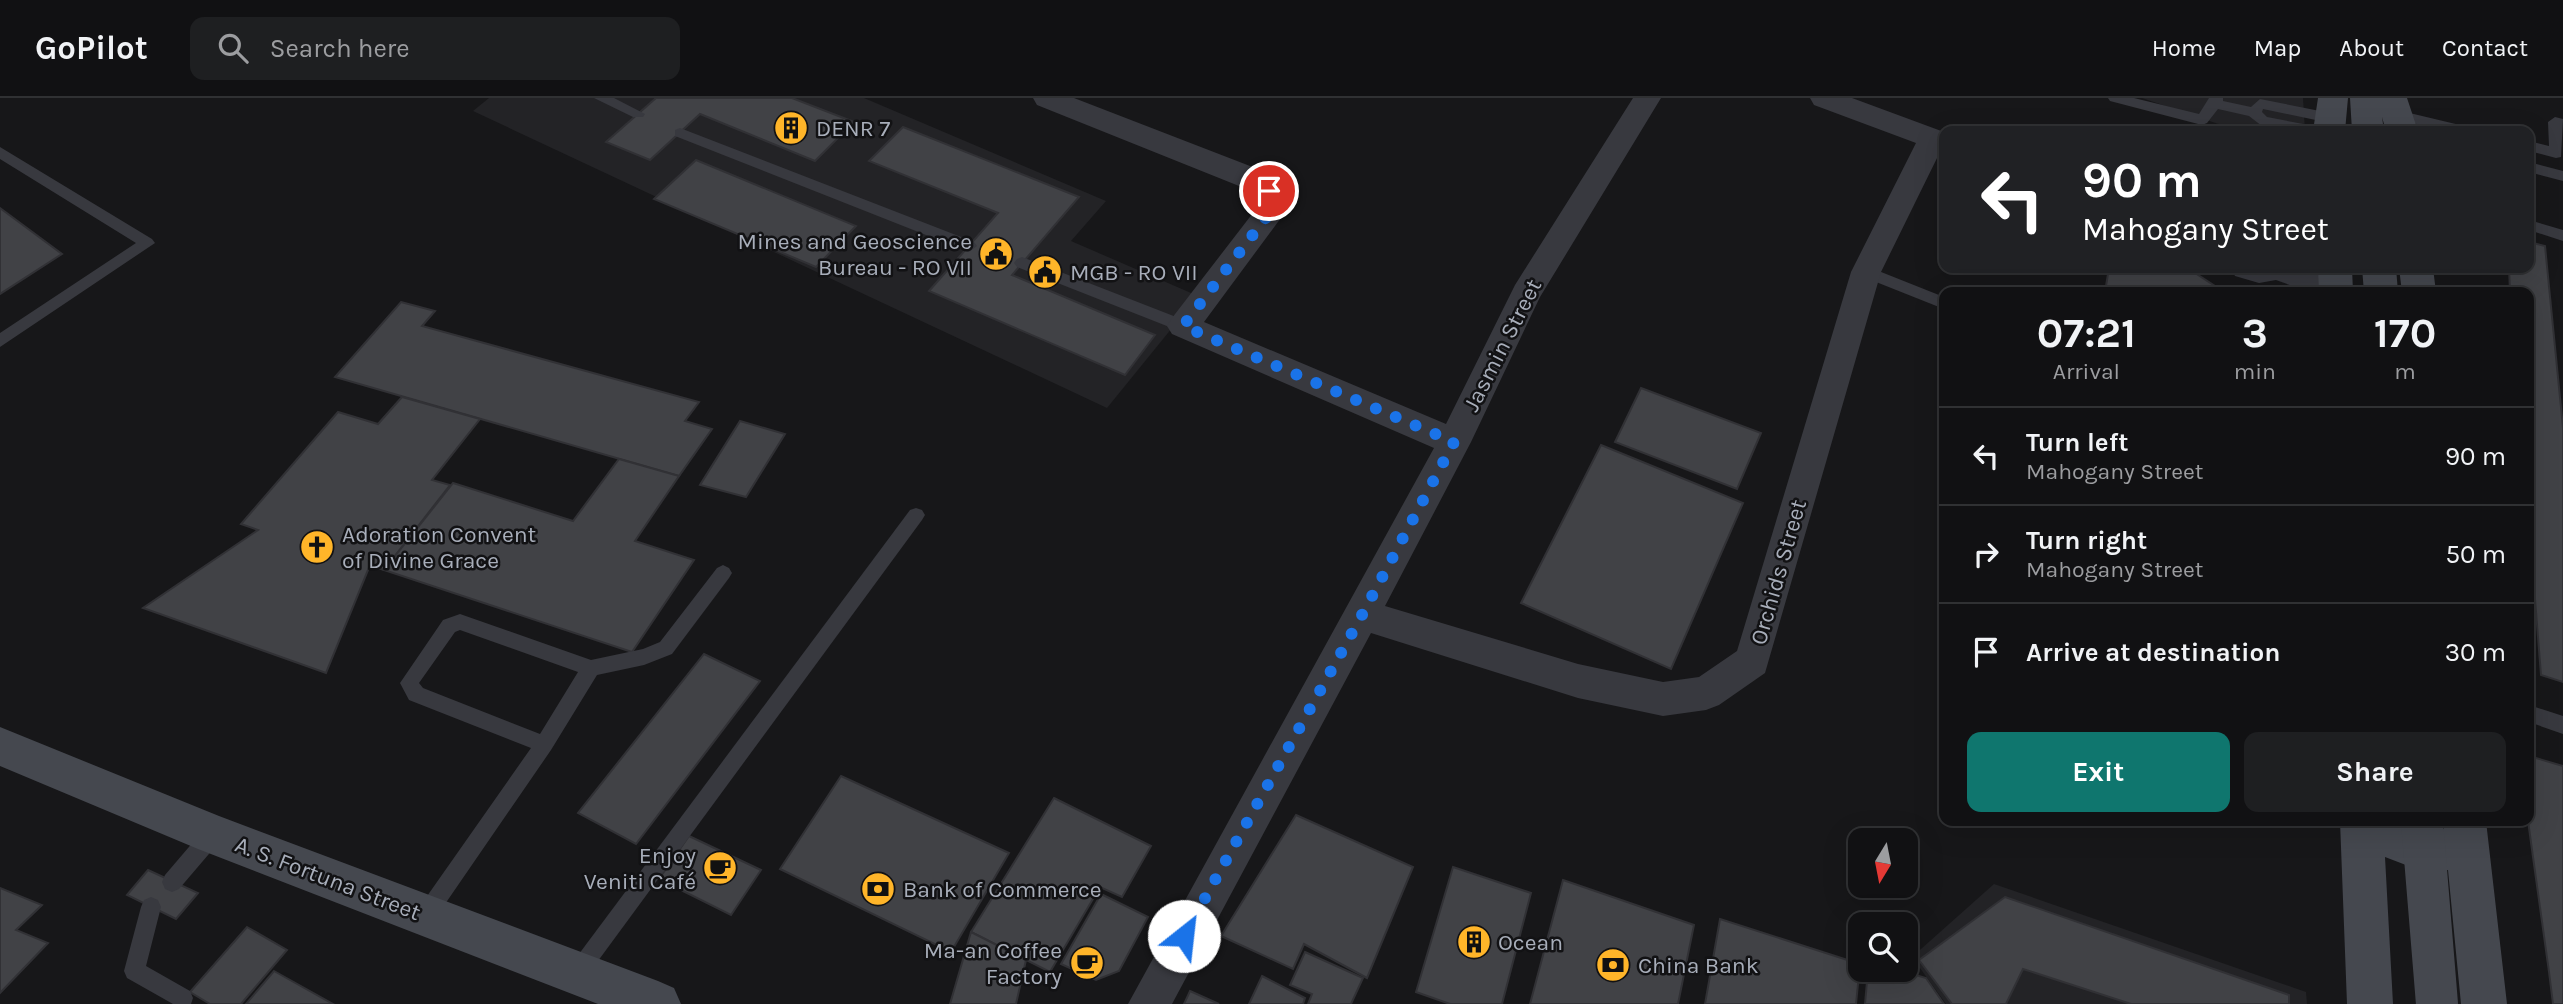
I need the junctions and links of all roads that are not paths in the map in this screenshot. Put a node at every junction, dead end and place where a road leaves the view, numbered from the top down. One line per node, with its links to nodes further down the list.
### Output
1 (601, 98): 9 (lane)
2 (1047, 98): 29 (street)
3 (1647, 98): 31 (street, Jasmin Street)
4 (1824, 98): 16 (street)
5 (2115, 98): 7 (lane)
6 (2365, 98): 13 (main road)
7 (2216, 101): 8 (lane)
8 (2254, 112): 11 (lane); 11 (lane)
9 (638, 114)
10 (2397, 115): 14 (lane)
11 (2326, 120)
12 (2563, 124): 17 (lane)
13 (2368, 126)
14 (2444, 126)
15 (680, 133): 23 (lane)
16 (1938, 141): 25 (street, Orchids Street)
17 (2534, 147)
18 (0, 152): 30 (lane)
19 (2534, 168): 20 (lane)
20 (2563, 176)
21 (2534, 227): 22 (lane)
22 (2563, 236)
23 (969, 246)
24 (1022, 263): 29 (lane)
25 (1866, 272): 28 (lane); 34 (street, Orchids Street)
26 (2297, 273): 27 (street)
27 (2336, 283)
28 (1939, 301)
29 (1183, 326): 31 (street)
30 (0, 341)
31 (1454, 442): 34 (street, Jasmin Street)
32 (916, 515): 48 (lane)
33 (723, 573): 35 (lane)
34 (1362, 615): 51 (street, Jasmin Street)
35 (591, 668): 38 (lane); 38 (lane)
36 (2534, 716): 37 (lane)
37 (2563, 725)
38 (544, 744): 47 (lane)
39 (0, 746): 44 (main road, A. S. Fortuna Street)
40 (2361, 826): 52 (main road)
41 (2378, 826): 43 (main road)
42 (2422, 826): 53 (main road, bridge)
43 (2465, 829): 54 (main road)
44 (213, 835): 45 (lane); 47 (main road, A. S. Fortuna Street)
45 (172, 882)
46 (151, 907): 49 (lane)
47 (425, 916): 48 (main road, A. S. Fortuna Street)
48 (577, 973): 50 (main road, A. S. Fortuna Street)
49 (183, 998)
50 (658, 1004)
51 (1149, 1004)
52 (2370, 1004)
53 (2437, 1004)
54 (2484, 1004)

